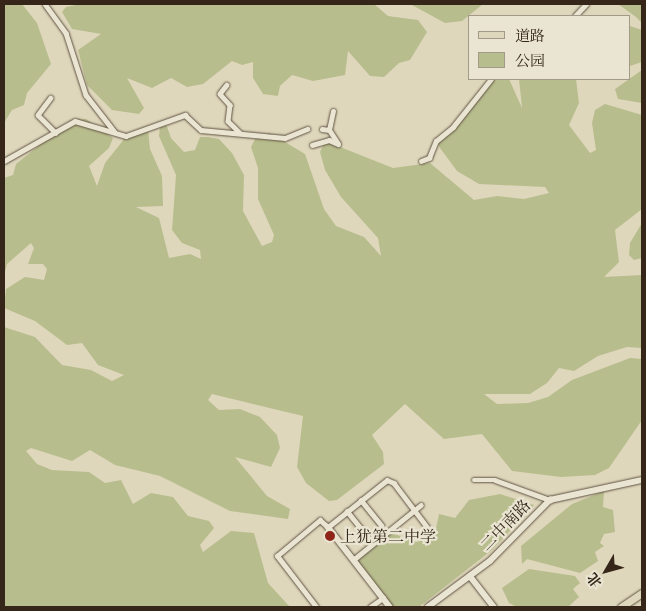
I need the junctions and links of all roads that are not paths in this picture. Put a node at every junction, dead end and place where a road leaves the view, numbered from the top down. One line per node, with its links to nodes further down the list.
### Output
1 (45, 4): 11 (street)
2 (586, 4): 3 (street)
3 (576, 15)
4 (490, 80): 16 (street)
5 (227, 85): 13 (street)
6 (51, 98): 12 (street)
7 (333, 110): 10 (street)
8 (307, 129): 13 (street)
9 (322, 129): 10 (street)
10 (329, 130): 14 (street)
11 (114, 131): 12 (street); 13 (street)
12 (56, 133): 15 (street)
13 (240, 133)
14 (312, 145)
15 (4, 161)
16 (421, 161)
17 (474, 480): 20 (street)
18 (642, 480): 20 (street, 二中南路)
19 (361, 500): 22 (street); 23 (street); 24 (street)
20 (550, 500): 29 (street, 二中南路)
21 (421, 505): 22 (street)
22 (415, 510): 26 (street); 28 (street)
23 (347, 511): 25 (street); 27 (street)
24 (382, 526)
25 (328, 527): 28 (street); 33 (street)
26 (431, 532)
27 (368, 538)
28 (353, 560): 31 (street)
29 (470, 576): 36 (street, 二中南路); 37 (street)
30 (642, 593): 38 (main road)
31 (383, 598): 34 (street); 35 (street)
32 (642, 598): 39 (main road)
33 (316, 607)
34 (370, 607)
35 (390, 607)
36 (428, 607)
37 (494, 607)
38 (621, 607)
39 (628, 607)

